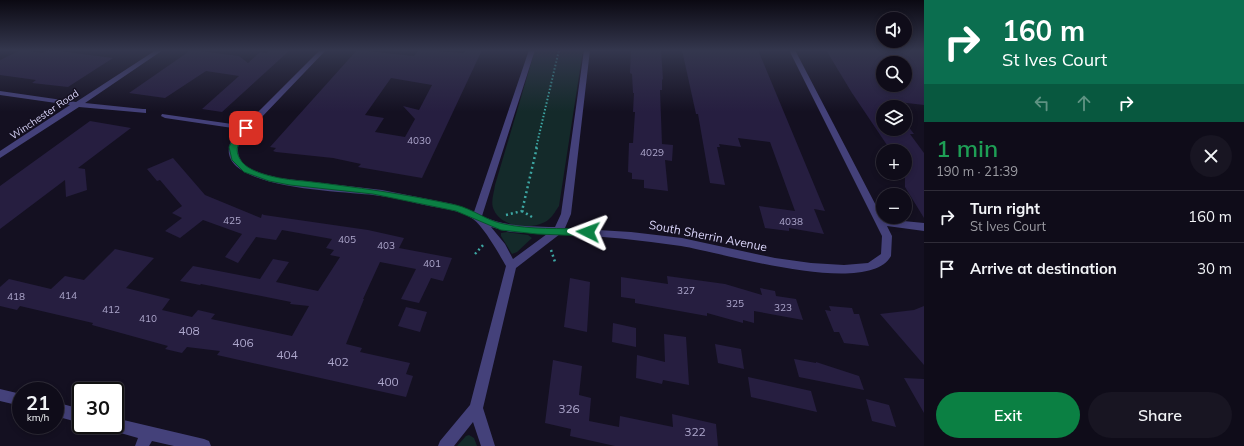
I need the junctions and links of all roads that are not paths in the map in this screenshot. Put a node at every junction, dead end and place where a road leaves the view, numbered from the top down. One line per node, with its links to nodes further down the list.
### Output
1 (128, 71): 7 (street, Winchester Road)
2 (302, 71): 10 (street)
3 (525, 71): 13 (street)
4 (584, 71): 17 (street)
5 (803, 71): 12 (street)
6 (0, 93): 7 (street)
7 (76, 104): 8 (street); 11 (street, Winchester Road)
8 (143, 111)
9 (165, 116): 10 (street)
10 (246, 128): 13 (street, South Sherrin Avenue)
11 (0, 155)
12 (876, 214)
13 (477, 217): 17 (street, South Sherrin Avenue); 18 (street)
14 (881, 224): 17 (street, South Sherrin Avenue)
15 (898, 224): 16 (street)
16 (924, 227)
17 (558, 230): 18 (street)
18 (511, 266): 21 (street)
19 (0, 395): 20 (street)
20 (12, 398)
21 (476, 408): 25 (street); 26 (street)
22 (124, 430): 23 (street)
23 (145, 440): 24 (street)
24 (204, 446)
25 (445, 446)
26 (488, 446)

